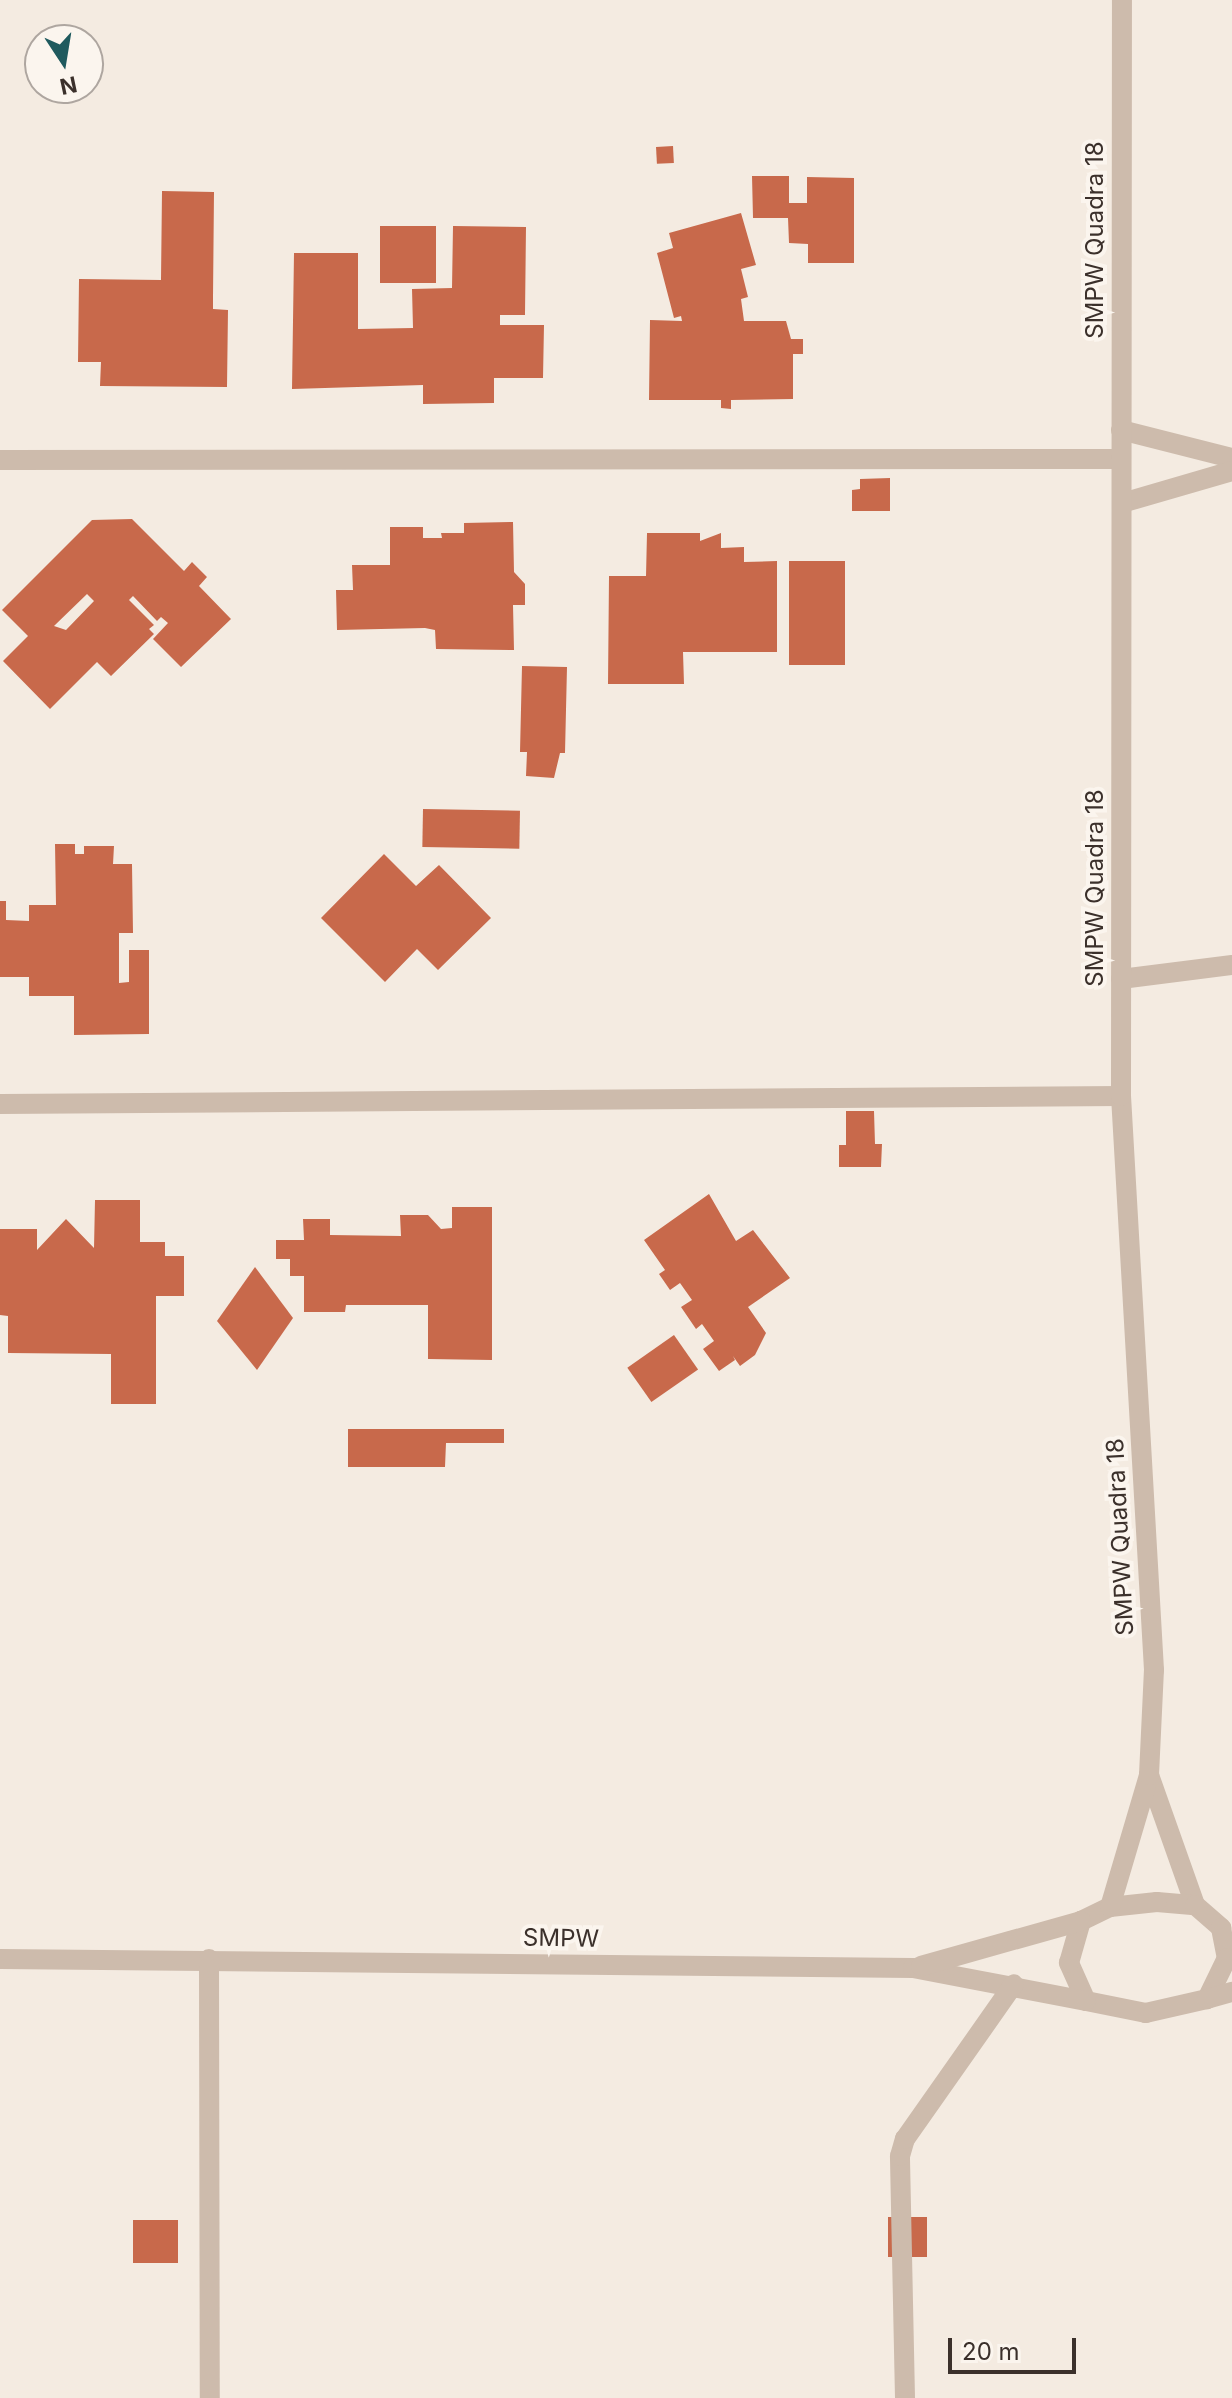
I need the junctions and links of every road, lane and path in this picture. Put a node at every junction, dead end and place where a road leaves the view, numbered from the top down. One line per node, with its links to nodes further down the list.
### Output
1 (1122, 0): 2 (street, SMPW Quadra 18)
2 (1121, 430): 3 (street); 4 (street, SMPW Quadra 18)
3 (1232, 458)
4 (1121, 459): 5 (street); 7 (street, SMPW Quadra 18)
5 (0, 460)
6 (1232, 471): 7 (street)
7 (1122, 503): 9 (street, SMPW Quadra 18)
8 (1232, 965): 9 (street)
9 (1121, 979): 10 (street, SMPW Quadra 18)
10 (1121, 1096): 11 (street); 12 (street, SMPW Quadra 18)
11 (0, 1104)
12 (1149, 1775): 13 (street, SMPW Quadra 18); 14 (street, SMPW Quadra 18)
13 (1195, 1905): 14 (street); 16 (street)
14 (1110, 1907): 15 (street)
15 (1081, 1921): 19 (street, SMPW); 23 (street)
16 (1226, 1930): 22 (street)
17 (0, 1959): 18 (street, SMPW)
18 (209, 1959): 19 (street, SMPW); 24 (street)
19 (913, 1968): 20 (street, SMPW)
20 (1014, 1984): 23 (street, SMPW); 25 (street)
21 (1232, 1992): 22 (street)
22 (1207, 1999): 23 (street)
23 (1086, 2001)
24 (210, 2398)
25 (905, 2398)

